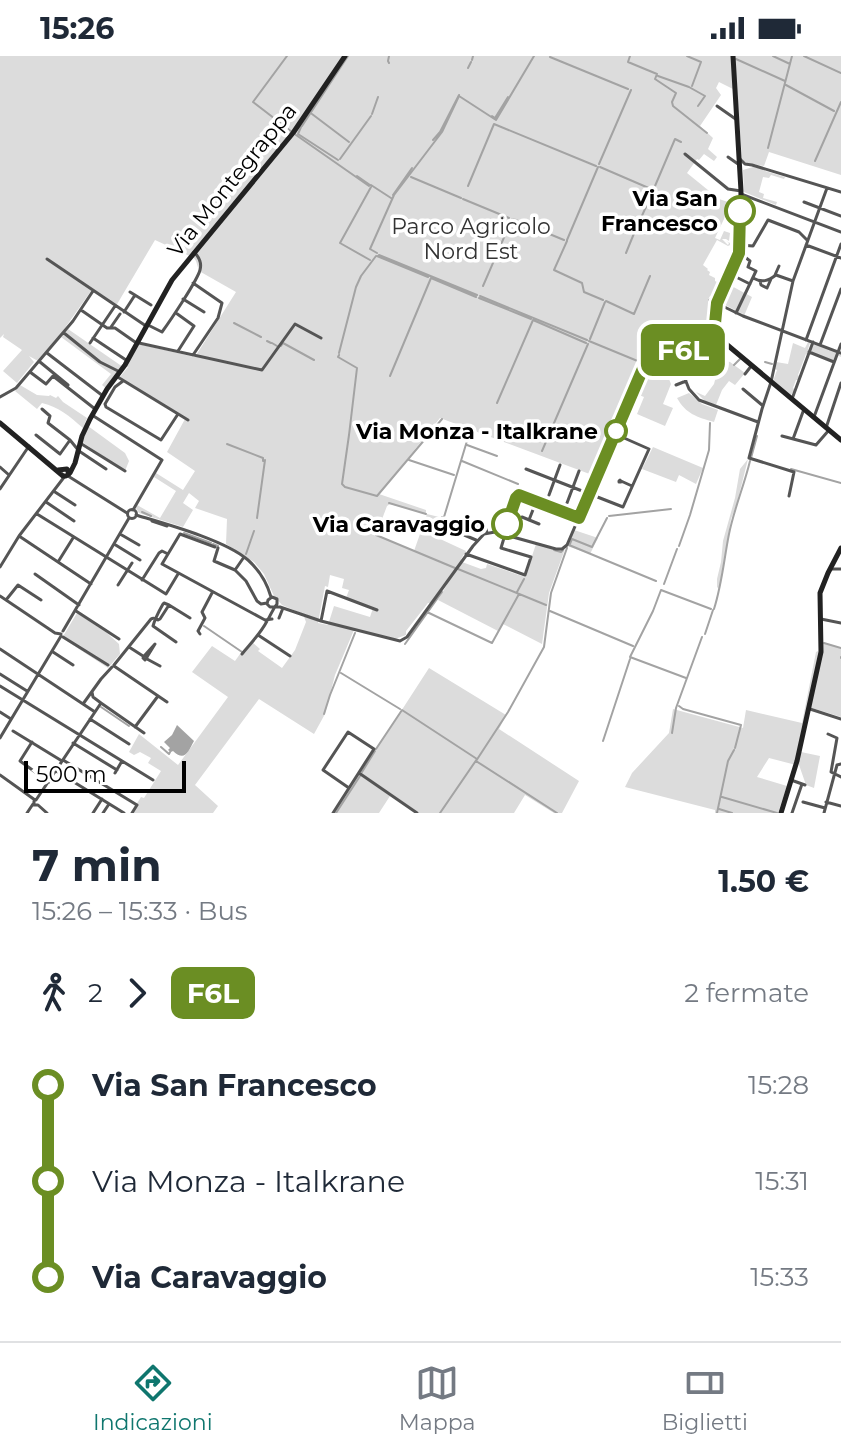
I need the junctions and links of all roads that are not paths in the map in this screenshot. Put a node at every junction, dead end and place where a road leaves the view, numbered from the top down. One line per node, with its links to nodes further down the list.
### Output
1 (345, 56): 20 (street, Via Montegrappa)
2 (733, 56): 4 (street)
3 (717, 106): 4 (street)
4 (737, 120): 7 (street)
5 (685, 154): 9 (street)
6 (728, 157): 7 (street)
7 (741, 166): 8 (street); 9 (street)
8 (827, 188): 10 (street); 12 (street)
9 (741, 192): 14 (street); 18 (street)
10 (841, 192)
11 (804, 202): 12 (street)
12 (819, 208): 13 (street); 14 (street)
13 (841, 216)
14 (814, 222): 15 (street); 16 (street)
15 (841, 232)
16 (806, 242): 18 (street); 21 (street); 29 (street)
17 (841, 244): 21 (street)
18 (740, 245): 19 (street)
19 (739, 253): 24 (street); 26 (street)
20 (193, 254): 30 (street); 39 (street, Via Montegrappa)
21 (838, 258): 53 (street)
22 (47, 259): 34 (street)
23 (779, 266): 25 (street)
24 (730, 274): 31 (street); 37 (street)
25 (775, 275): 27 (street); 29 (street)
26 (753, 278): 28 (street); 31 (street)
27 (770, 280): 28 (street); 32 (street)
28 (760, 281): 32 (street)
29 (793, 281): 48 (street)
30 (193, 283): 36 (street); 64 (street)
31 (750, 284): 44 (street)
32 (767, 288): 35 (street)
33 (841, 289): 58 (street)
34 (93, 291): 38 (street); 40 (street)
35 (764, 293)
36 (183, 299): 41 (street); 43 (street)
37 (714, 302): 44 (street); 50 (street)
38 (115, 306): 42 (street); 45 (street)
39 (154, 307): 42 (street); 46 (street, Via Montegrappa)
40 (81, 310): 45 (street); 49 (street)
41 (204, 312)
42 (122, 313): 46 (street); 47 (street)
43 (175, 313): 46 (street); 59 (street)
44 (736, 313): 48 (street)
45 (102, 325): 47 (street); 51 (street)
46 (146, 326): 54 (street, Via Montegrappa)
47 (111, 327): 54 (street)
48 (782, 331): 53 (street); 66 (street)
49 (63, 333): 62 (street); 73 (street)
50 (714, 334): 63 (street); 71 (street)
51 (93, 338): 56 (street); 67 (street)
52 (321, 338): 64 (street)
53 (806, 340): 55 (street)
54 (138, 341): 59 (street); 67 (street, Via Montegrappa)
55 (813, 342): 58 (street); 60 (street)
56 (90, 343)
57 (841, 344): 61 (street)
58 (820, 345): 61 (street)
59 (178, 351): 64 (street)
60 (809, 352): 70 (street); 85 (street)
61 (840, 352): 70 (street)
62 (47, 353): 69 (street); 83 (street)
63 (675, 353): 74 (street); 98 (street)
64 (193, 355)
65 (767, 355): 66 (street)
66 (776, 358): 79 (street)
67 (127, 361): 73 (street, Via Montegrappa)
68 (722, 361): 74 (street)
69 (39, 362): 72 (street); 76 (street)
70 (834, 362): 93 (street)
71 (752, 365): 75 (street); 79 (street)
72 (30, 372): 76 (street); 84 (street)
73 (118, 374): 77 (street); 83 (street, Via Montegrappa)
74 (684, 374): 78 (street)
75 (745, 374)
76 (54, 375): 91 (street)
77 (123, 381): 92 (street); 92 (street)
78 (686, 381): 80 (street); 95 (street)
79 (771, 382): 85 (street); 86 (street)
80 (676, 385)
81 (840, 386): 87 (street)
82 (743, 389): 86 (street)
83 (103, 396): 91 (street, Via Montegrappa)
84 (0, 397)
85 (792, 399): 89 (street)
86 (763, 406): 95 (street)
87 (833, 407): 90 (street); 97 (street)
88 (42, 409): 102 (street)
89 (804, 409): 93 (street); 101 (street)
90 (841, 410)
91 (94, 411): 104 (street, Via Montegrappa); 128 (street)
92 (178, 414): 94 (street)
93 (814, 417): 97 (street)
94 (188, 420)
95 (758, 422): 123 (street)
96 (1, 424): 105 (street)
97 (828, 426): 101 (street); 103 (street)
98 (615, 434): 118 (street); 121 (street)
99 (36, 435): 102 (street)
100 (782, 436): 101 (street)
101 (793, 439)
102 (70, 440): 106 (street)
103 (841, 440)
104 (80, 443): 106 (street, Via Montegrappa); 111 (street)
105 (29, 446): 113 (street); 114 (street)
106 (79, 451): 109 (street); 113 (street, Via Montegrappa)
107 (560, 465): 115 (street)
108 (0, 467): 114 (street)
109 (106, 469)
110 (526, 469): 115 (street)
111 (125, 471)
112 (579, 471): 117 (street)
113 (66, 473): 120 (street); 132 (street)
114 (9, 475): 119 (street)
115 (555, 480): 117 (street); 122 (street)
116 (621, 481): 118 (street)
117 (573, 487): 121 (street); 126 (street)
118 (632, 487): 121 (street)
119 (0, 489)
120 (55, 492): 124 (street); 127 (street)
121 (590, 493): 135 (street)
122 (549, 495)
123 (789, 496)
124 (46, 502): 130 (street); 137 (street)
125 (536, 502): 129 (street); 136 (street); 143 (street)
126 (567, 503)
127 (75, 505)
128 (133, 510): 131 (street); 132 (street)
129 (564, 512): 135 (street); 138 (street)
130 (37, 514): 144 (street); 145 (street)
131 (136, 515): 132 (street); 153 (street)
132 (128, 516): 142 (street)
133 (522, 517): 136 (street)
134 (442, 518): 141 (street)
135 (579, 518): 143 (street)
136 (529, 520): 139 (street)
137 (74, 521)
138 (560, 521)
139 (539, 524)
140 (450, 529): 146 (street)
141 (487, 533): 143 (street); 146 (street)
142 (120, 534): 147 (street); 148 (street)
143 (504, 534): 151 (street)
144 (19, 536): 155 (street); 157 (street)
145 (73, 537): 152 (street); 155 (street)
146 (478, 540): 151 (street)
147 (114, 544): 152 (street); 154 (street)
148 (139, 545)
149 (841, 548): 158 (street)
150 (168, 554): 159 (street); 161 (street); 163 (street)
151 (466, 554): 180 (street)
152 (106, 557): 160 (street); 164 (street)
153 (244, 557): 159 (street); 168 (street)
154 (140, 560)
155 (58, 562): 164 (street)
156 (132, 563): 160 (street)
157 (0, 567)
158 (835, 567): 178 (street)
159 (235, 570): 176 (street)
160 (127, 571): 163 (street); 165 (street)
161 (179, 573): 163 (street); 166 (street)
162 (35, 574): 172 (street)
163 (142, 580)
164 (91, 584): 172 (street)
165 (118, 585)
166 (213, 592): 176 (street); 183 (street)
167 (0, 596): 169 (street)
168 (271, 597): 171 (street); 176 (street)
169 (6, 600): 170 (street); 182 (street)
170 (41, 600)
171 (278, 602): 173 (street); 176 (street)
172 (79, 605): 175 (street)
173 (283, 608): 176 (street); 176 (street); 180 (street)
174 (377, 610): 180 (street)
175 (76, 611): 182 (street); 185 (street)
176 (272, 613): 184 (street)
177 (190, 618): 179 (street)
178 (820, 618): 181 (street); 209 (street)
179 (156, 619): 186 (street); 187 (street)
180 (321, 621)
181 (841, 623)
182 (64, 633): 189 (street); 194 (street)
183 (200, 634)
184 (258, 635): 190 (street); 191 (street)
185 (119, 639)
186 (176, 642)
187 (129, 647): 192 (street); 194 (street)
188 (0, 649): 198 (street)
189 (52, 651): 193 (street); 198 (street)
190 (242, 654)
191 (290, 656)
192 (145, 657): 195 (street); 196 (street)
193 (73, 665)
194 (110, 665): 201 (street); 202 (street)
195 (140, 665)
196 (160, 666)
197 (0, 674): 200 (street)
198 (38, 675): 200 (street); 208 (street)
199 (0, 686): 205 (street)
200 (28, 692): 205 (street)
201 (92, 692): 203 (street); 204 (street)
202 (158, 696): 206 (street); 215 (street)
203 (87, 698): 204 (street); 208 (street)
204 (93, 698): 207 (street)
205 (23, 700): 212 (street); 218 (street)
206 (167, 702)
207 (101, 703): 211 (street); 215 (street)
208 (83, 704): 211 (street)
209 (809, 708): 214 (street); 233 (street)
210 (0, 712): 212 (street)
211 (95, 712): 213 (street)
212 (11, 719): 220 (street)
213 (90, 719): 218 (street); 223 (street)
214 (841, 719)
215 (135, 727): 217 (street)
216 (13, 731): 221 (street)
217 (144, 733)
218 (79, 734): 222 (street); 225 (street)
219 (828, 734): 229 (street)
220 (0, 738)
221 (32, 742): 224 (street); 234 (street)
222 (73, 743): 224 (street); 225 (street)
223 (129, 744)
224 (62, 760): 227 (street); 249 (street)
225 (122, 761): 232 (street)
226 (841, 764): 229 (street)
227 (56, 771): 234 (street); 237 (street)
228 (359, 773): 236 (street); 236 (street); 251 (street)
229 (834, 774): 231 (street); 239 (street)
230 (2, 776): 235 (street); 240 (street)
231 (841, 776)
232 (153, 780)
233 (791, 780): 252 (street); 253 (street)
234 (49, 782): 240 (street)
235 (0, 783)
236 (349, 788): 250 (street)
237 (102, 799): 241 (street); 246 (street)
238 (803, 802): 243 (street)
239 (826, 802): 242 (street); 243 (street)
240 (36, 803): 244 (street); 245 (street)
241 (109, 804): 247 (street); 248 (street)
242 (841, 806)
243 (824, 810)
244 (29, 811)
245 (45, 811)
246 (93, 813)
247 (103, 813)
248 (124, 813)
249 (132, 813)
250 (333, 813)
251 (417, 813)
252 (781, 813)
253 (792, 813)

